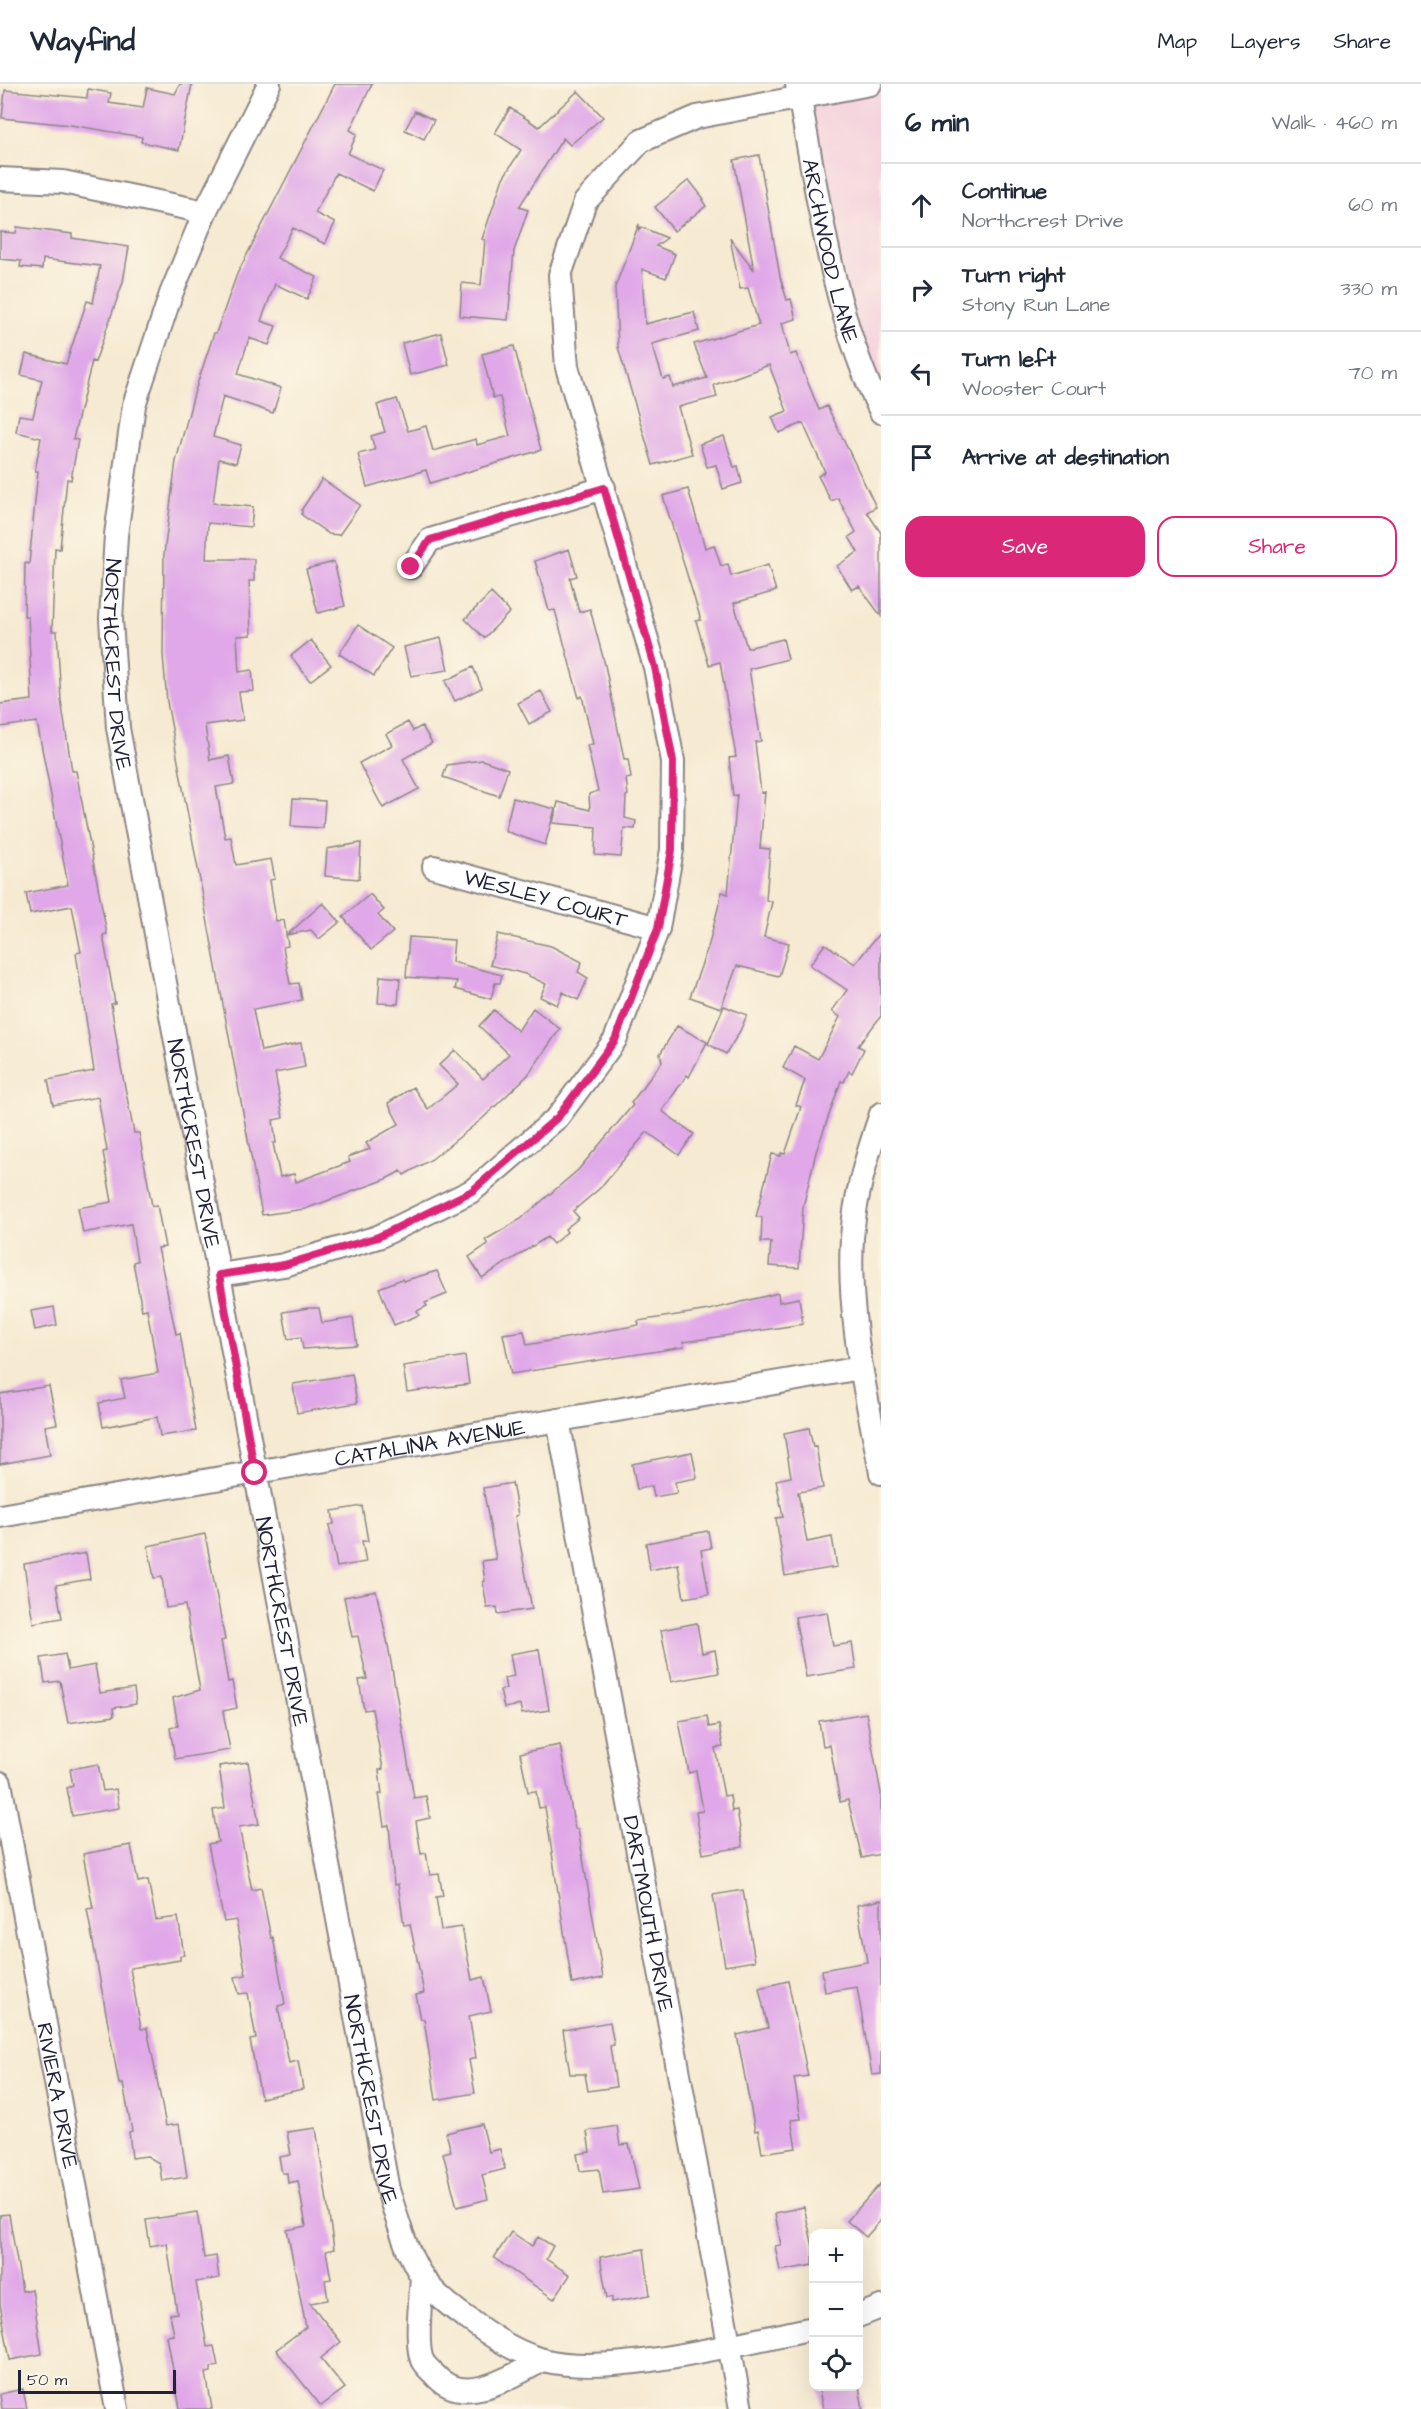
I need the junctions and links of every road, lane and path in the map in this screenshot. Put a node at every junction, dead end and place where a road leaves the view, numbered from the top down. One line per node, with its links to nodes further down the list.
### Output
1 (269, 84): 5 (street, NORTHCREST DRIVE)
2 (870, 84): 3 (street)
3 (798, 90): 6 (street, ARCHWOOD LANE); 7 (street)
4 (0, 179): 5 (street)
5 (205, 212): 12 (street, NORTHCREST DRIVE)
6 (881, 412)
7 (604, 488): 8 (street); 10 (street)
8 (411, 567)
9 (434, 867): 10 (street, WESLEY COURT)
10 (658, 928): 12 (street)
11 (881, 1114): 13 (street)
12 (219, 1275): 15 (street, NORTHCREST DRIVE)
13 (861, 1368): 14 (street, CATALINA AVENUE); 16 (street)
14 (558, 1420): 15 (street, CATALINA AVENUE); 23 (street, DARTMOUTH DRIVE)
15 (255, 1473): 17 (street, CATALINA AVENUE); 19 (street, NORTHCREST DRIVE)
16 (881, 1473)
17 (0, 1516)
18 (0, 1782): 25 (street, RIVIERA DRIVE)
19 (422, 2276): 24 (street, NORTHCREST DRIVE); 24 (street)
20 (881, 2307): 21 (street)
21 (863, 2314)
22 (809, 2329): 23 (street, NORTHCREST DRIVE)
23 (729, 2345): 24 (street, NORTHCREST DRIVE); 26 (street, DARTMOUTH DRIVE)
24 (543, 2360)
25 (117, 2409)
26 (741, 2409)

